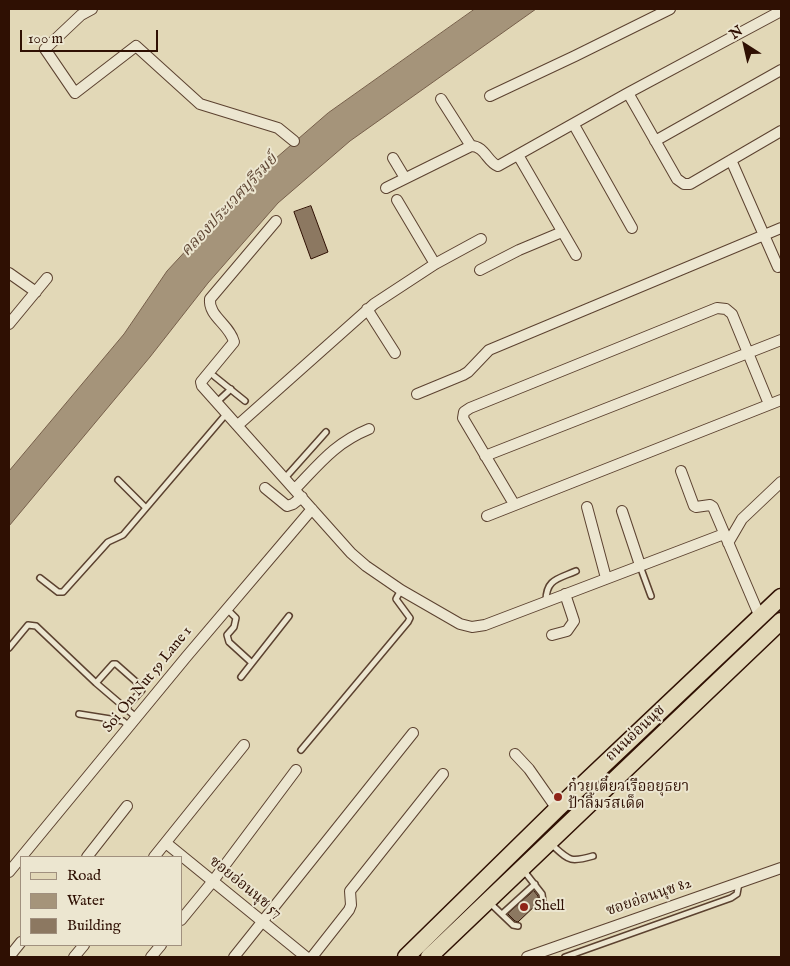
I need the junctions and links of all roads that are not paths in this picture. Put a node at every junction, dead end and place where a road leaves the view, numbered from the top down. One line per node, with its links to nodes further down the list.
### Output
1 (92, 9): 10 (street)
2 (669, 9): 6 (street)
3 (781, 11): 5 (street)
4 (781, 70): 11 (street)
5 (628, 93): 8 (street); 11 (street)
6 (490, 96)
7 (441, 99): 12 (street)
8 (574, 125): 13 (street); 20 (street)
9 (781, 131): 15 (street)
10 (294, 141)
11 (655, 141): 15 (street)
12 (471, 146): 13 (street); 16 (street)
13 (518, 155): 22 (street)
14 (393, 158): 16 (street)
15 (731, 160): 23 (street)
16 (405, 178): 17 (street)
17 (386, 188)
18 (397, 200): 26 (street)
19 (276, 221): 42 (street)
20 (632, 228)
21 (781, 228): 23 (street)
22 (562, 232): 25 (street); 28 (street)
23 (764, 236): 27 (street); 39 (street)
24 (481, 239): 26 (street)
25 (576, 255)
26 (434, 264): 32 (street)
27 (778, 267)
28 (480, 270)
29 (9, 273): 31 (street)
30 (47, 278): 31 (street)
31 (36, 292): 33 (street)
32 (370, 307): 35 (street); 45 (street)
33 (9, 324)
34 (781, 340): 36 (street)
35 (395, 353)
36 (748, 353): 43 (street); 48 (street); 48 (street)
37 (214, 376): 38 (lane)
38 (230, 389): 41 (lane); 42 (lane)
39 (417, 394)
40 (781, 400): 43 (street)
41 (245, 401)
42 (217, 402): 44 (street)
43 (769, 404): 55 (street)
44 (227, 413): 45 (street); 57 (lane)
45 (238, 425): 50 (street)
46 (368, 429): 54 (street)
47 (326, 432): 50 (lane)
48 (485, 456): 55 (street)
49 (681, 471): 61 (street)
50 (285, 478): 54 (street)
51 (118, 480): 57 (lane)
52 (781, 482): 61 (street)
53 (265, 488): 54 (street)
54 (299, 493): 58 (street)
55 (514, 504): 60 (street)
56 (587, 506): 65 (street)
57 (146, 508): 64 (lane)
58 (312, 509): 66 (street); 71 (street, Soi On Nut 59 Lane 1)
59 (622, 511): 62 (street)
60 (487, 516)
61 (726, 539): 62 (street); 73 (street)
62 (640, 565): 65 (street); 68 (lane)
63 (576, 571): 70 (lane)
64 (40, 578)
65 (606, 578): 67 (street)
66 (401, 590): 70 (street); 87 (lane)
67 (565, 594): 70 (street); 75 (street)
68 (651, 596)
69 (781, 597): 73 (main road, ถนนอ่อนนุช)
70 (546, 601)
71 (227, 609): 78 (lane); 84 (street, Soi On Nut 59 Lane 1)
72 (289, 616): 78 (lane)
73 (760, 617): 77 (main road, ถนนอ่อนนุช)
74 (781, 621): 79 (main road, ถนนอ่อนนุช)
75 (552, 635)
76 (9, 648): 81 (lane)
77 (718, 657): 79 (main road); 92 (main road, ถนนอ่อนนุช)
78 (252, 663): 80 (lane)
79 (729, 670): 93 (main road, ถนนอ่อนนุช)
80 (241, 677)
81 (96, 683): 82 (lane); 82 (lane)
82 (126, 709): 84 (lane)
83 (79, 714): 84 (lane)
84 (133, 722): 95 (street, Soi On Nut 59 Lane 1)
85 (413, 733): 110 (street)
86 (244, 745): 94 (street)
87 (301, 750)
88 (515, 754): 92 (street)
89 (296, 770): 103 (street)
90 (444, 774): 120 (street)
91 (127, 806): 96 (street)
92 (557, 809): 121 (main road, ถนนอ่อนนุช)
93 (549, 842): 98 (lane); 100 (main road, ถนนอ่อนนุช)
94 (166, 843): 97 (street); 103 (street, ซอยอ่อนนุช 57)
95 (30, 854)
96 (88, 856)
97 (155, 856)
98 (594, 856)
99 (20, 863): 102 (street, Soi On Nut 59 Lane 1)
100 (522, 868): 105 (lane); 106 (main road, ถนนอ่อนนุช)
101 (781, 868): 104 (street, ซอยอ่อนนุช 82)
102 (9, 872)
103 (213, 881): 109 (street); 110 (street, ซอยอ่อนนุช 57)
104 (739, 883): 123 (street, ซอยอ่อนนุช 82); 124 (lane)
105 (535, 884): 107 (lane); 108 (lane)
106 (488, 901): 108 (lane); 122 (main road, ถนนอ่อนนุช)
107 (543, 901)
108 (502, 914): 111 (lane)
109 (182, 919)
110 (263, 922): 118 (street); 119 (street, ซอยอ่อนนุช 57)
111 (518, 926)
112 (20, 943): 115 (street)
113 (83, 946): 116 (street)
114 (161, 946): 117 (street)
115 (9, 957)
116 (74, 957)
117 (151, 957)
118 (234, 957)
119 (306, 957)
120 (312, 957)
121 (406, 957)
122 (429, 957)
123 (528, 957)
124 (566, 957)

